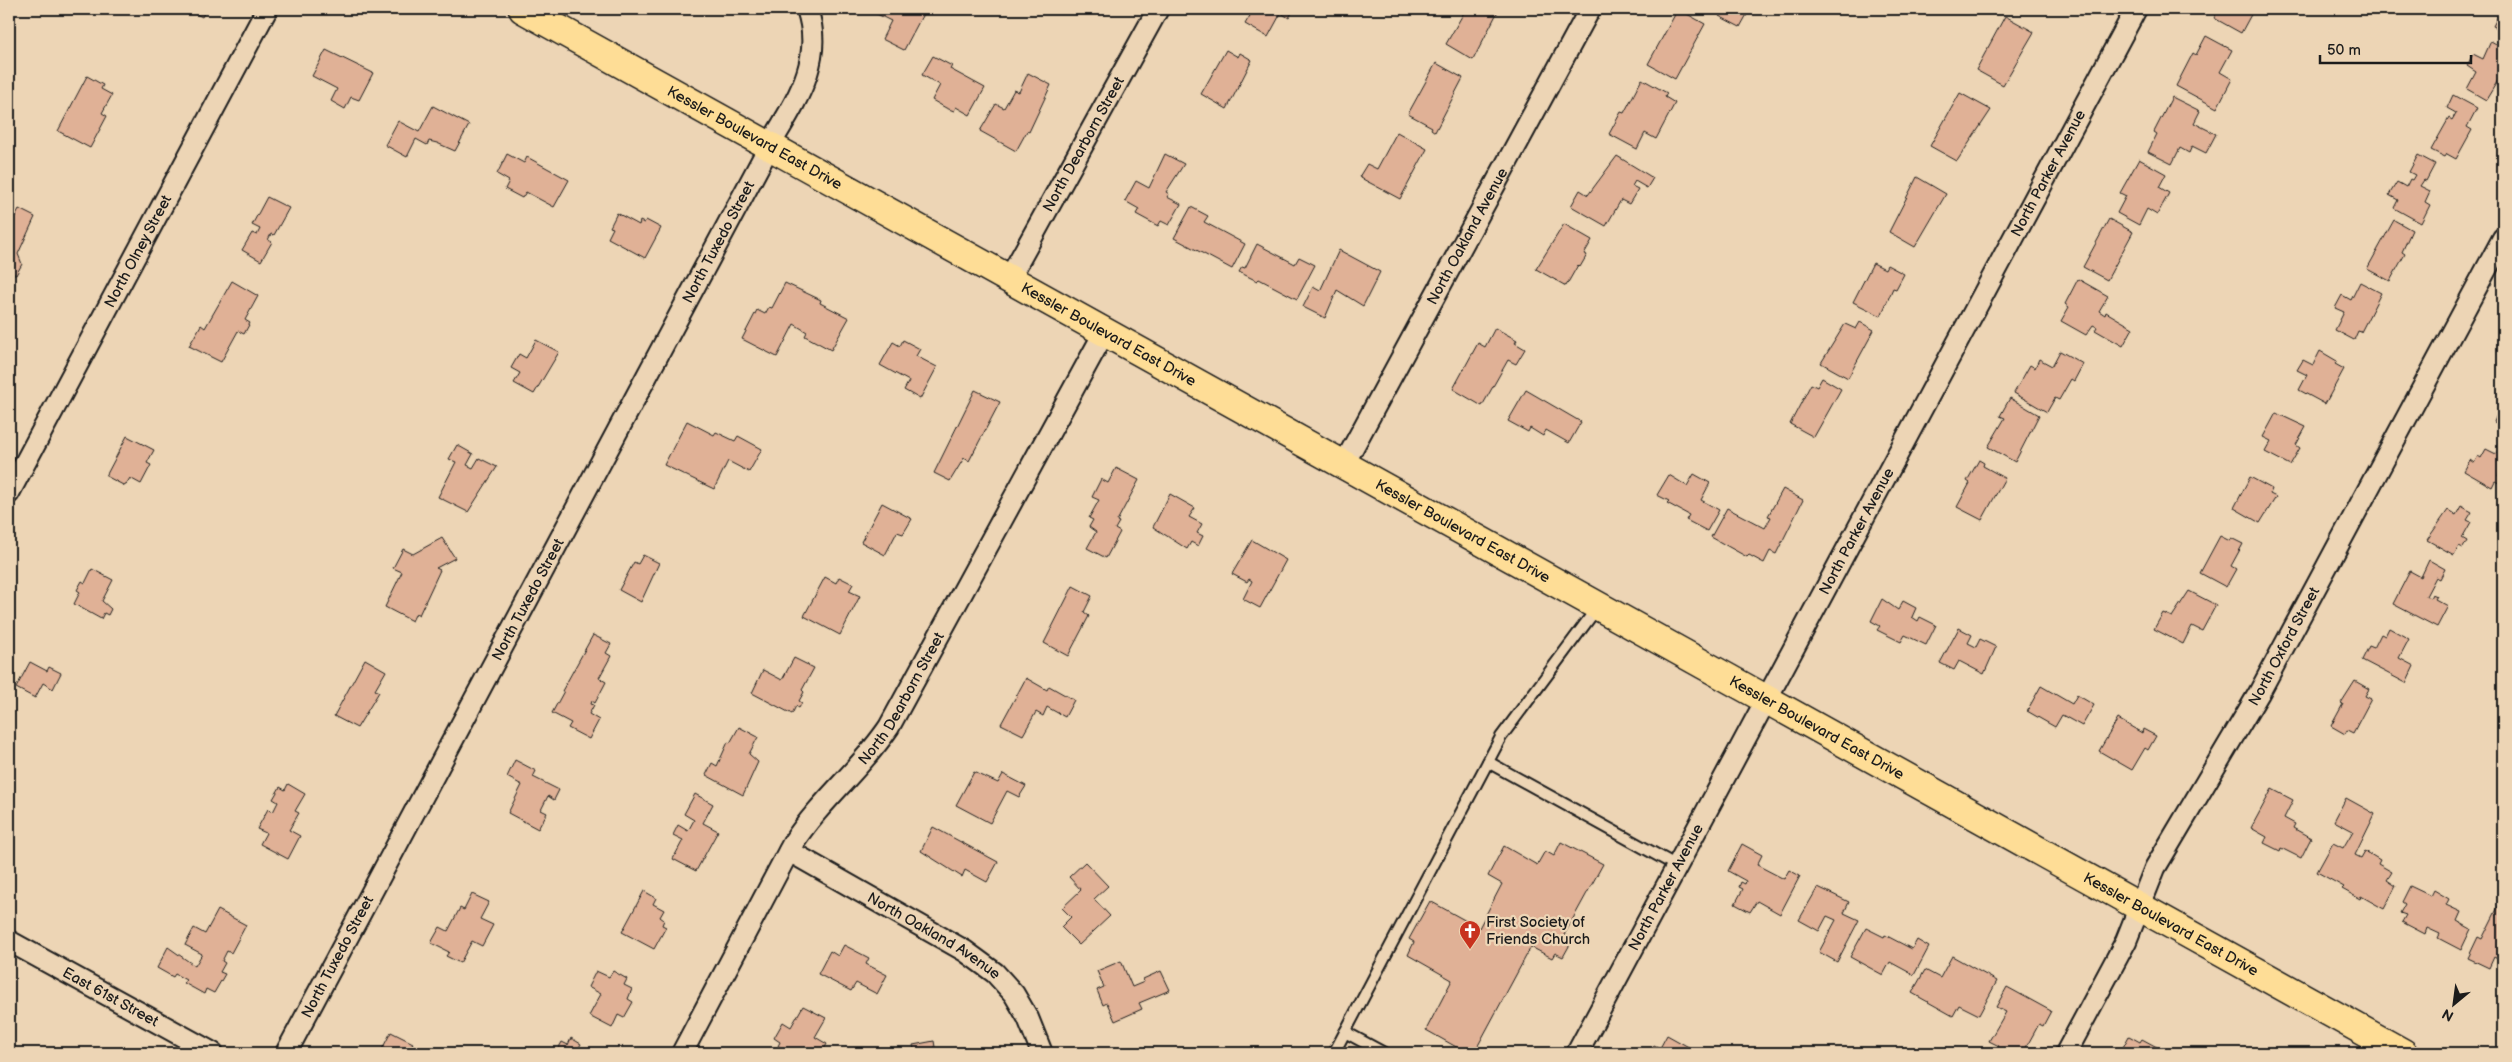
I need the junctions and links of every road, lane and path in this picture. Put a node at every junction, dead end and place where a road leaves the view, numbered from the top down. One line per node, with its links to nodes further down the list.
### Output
1 (267, 9): 12 (street, North Olney Street)
2 (523, 9): 7 (main road, Kessler Boulevard East Drive)
3 (807, 9): 7 (street, North Tuxedo Street)
4 (1158, 9): 9 (street, North Dearborn Street)
5 (1590, 9): 11 (street, North Oakland Avenue)
6 (2136, 9): 14 (street, North Parker Avenue)
7 (770, 145): 9 (main road, Kessler Boulevard East Drive); 22 (street, North Tuxedo Street)
8 (2503, 238): 18 (street, North Oxford Street)
9 (1009, 279): 10 (main road, Kessler Boulevard East Drive)
10 (1105, 331): 11 (main road, Kessler Boulevard East Drive); 16 (street, North Dearborn Street)
11 (1344, 464): 13 (main road, Kessler Boulevard East Drive)
12 (9, 493)
13 (1600, 605): 14 (main road, Kessler Boulevard East Drive); 15 (lane)
14 (1766, 698): 17 (street, North Parker Avenue); 18 (main road, Kessler Boulevard East Drive)
15 (1488, 762): 17 (lane); 20 (lane)
16 (789, 851): 23 (street, North Dearborn Street); 24 (street, North Oakland Avenue)
17 (1677, 866): 27 (street, North Parker Avenue)
18 (2140, 907): 28 (street, North Oxford Street); 29 (main road, Kessler Boulevard East Drive)
19 (9, 941): 21 (street, East 61st Street)
20 (1345, 1032): 25 (lane); 26 (lane)
21 (213, 1053)
22 (286, 1053)
23 (682, 1053)
24 (1042, 1053)
25 (1334, 1053)
26 (1384, 1053)
27 (1577, 1053)
28 (2066, 1053)
29 (2403, 1053)

